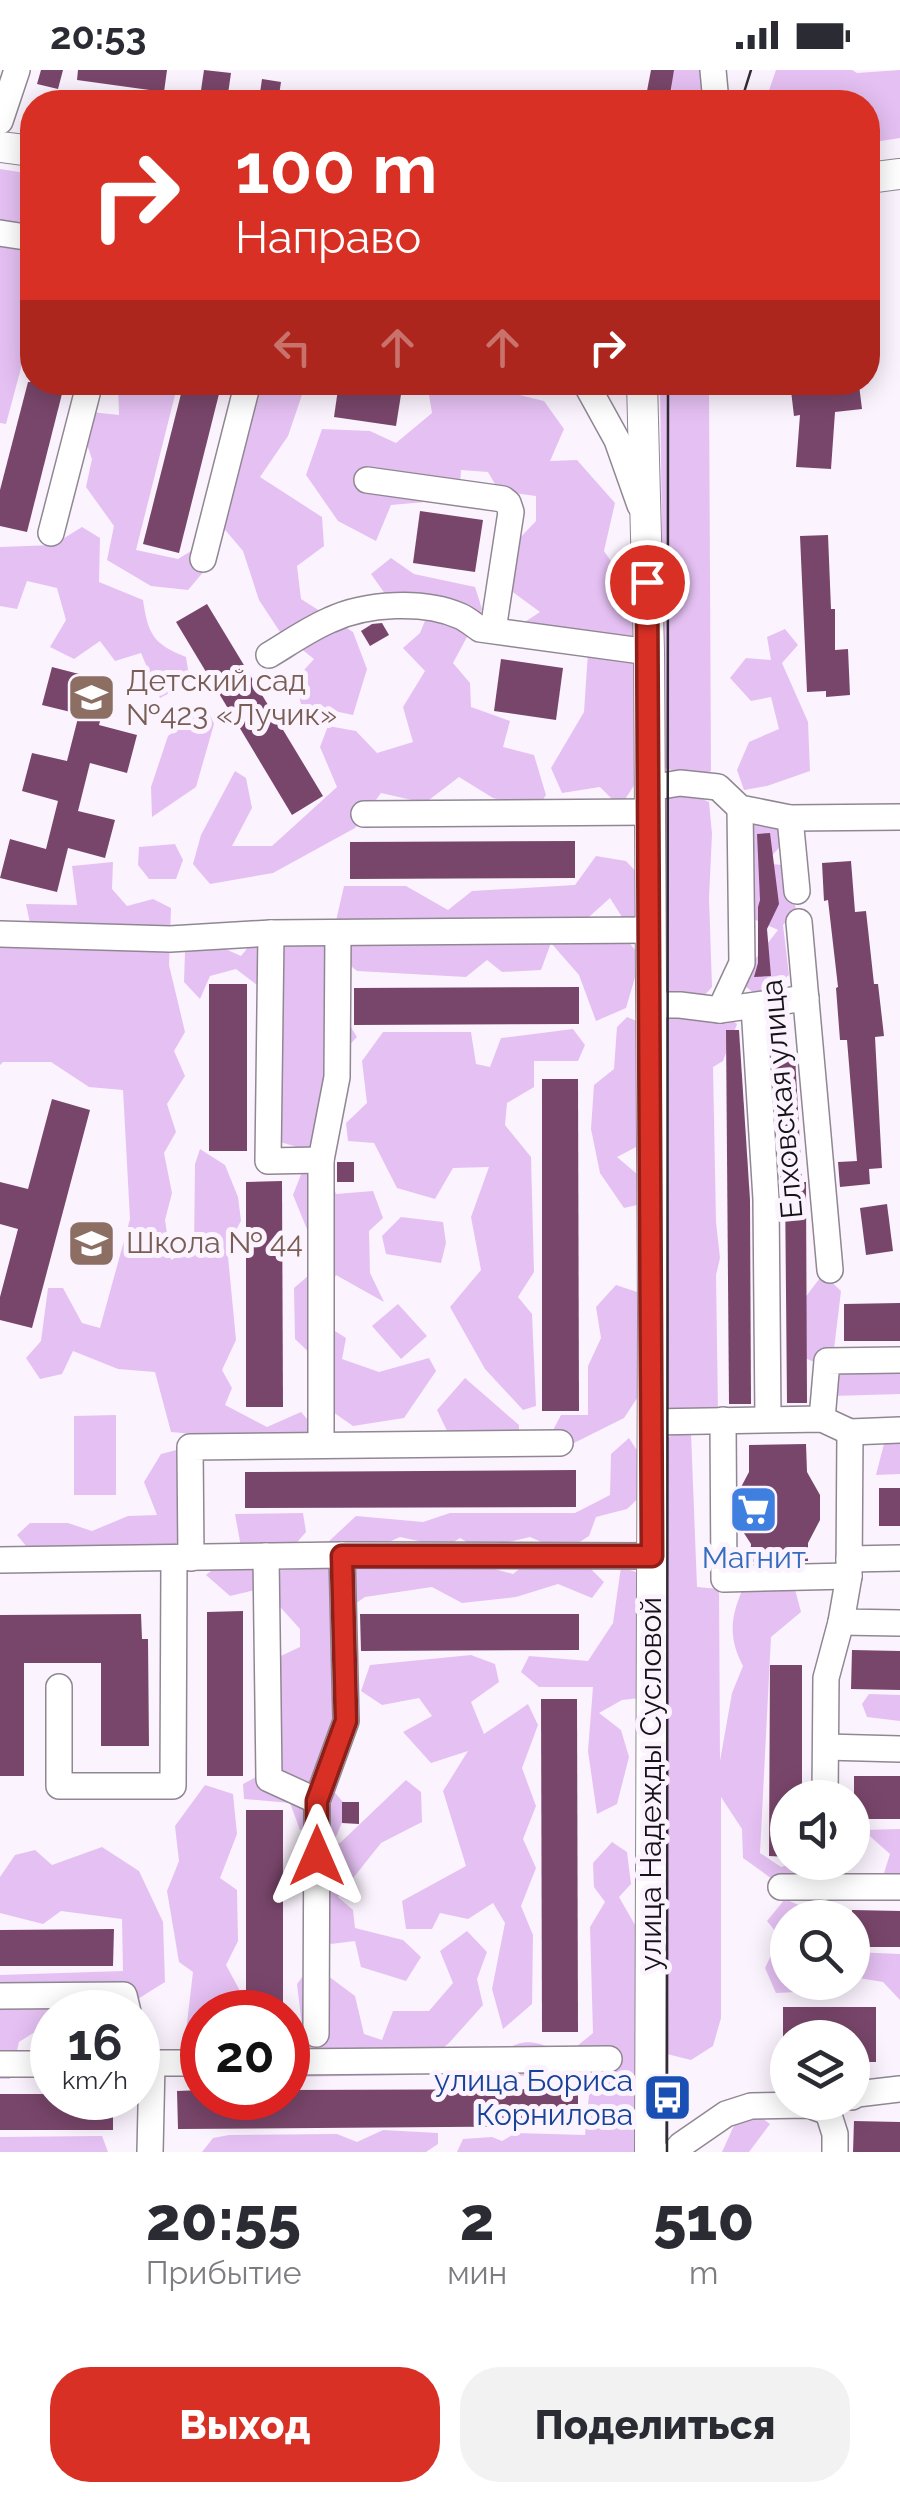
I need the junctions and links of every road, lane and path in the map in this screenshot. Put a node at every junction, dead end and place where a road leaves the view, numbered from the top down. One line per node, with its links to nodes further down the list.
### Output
1 (16, 70): 2 (street)
2 (0, 121)
3 (87, 395): 9 (street)
4 (245, 395): 10 (street)
5 (592, 395): 8 (street, улица Надежды Сусловой)
6 (642, 395): 8 (main road, улица Надежды Сусловой)
7 (368, 480): 11 (street)
8 (644, 517): 12 (main road, улица Надежды Сусловой)
9 (50, 534)
10 (203, 559)
11 (494, 630): 12 (street); 13 (street)
12 (649, 652): 14 (main road, улица Надежды Сусловой)
13 (269, 655)
14 (650, 800): 15 (street); 16 (street); 21 (main road, улица Надежды Сусловой)
15 (740, 808): 18 (street); 28 (street)
16 (364, 814)
17 (900, 817): 18 (street)
18 (790, 818): 19 (street)
19 (797, 892)
20 (800, 922): 25 (street, Елховская улица)
21 (650, 930): 22 (street); 26 (main road, улица Надежды Сусловой)
22 (338, 933): 24 (street); 29 (street)
23 (0, 934): 24 (street)
24 (271, 934): 29 (street)
25 (806, 998): 27 (street); 30 (street, Елховская улица)
26 (650, 1005): 28 (street); 35 (main road, улица Надежды Сусловой)
27 (754, 1006): 28 (street); 34 (street)
28 (720, 1010)
29 (321, 1160): 39 (street)
30 (830, 1270)
31 (900, 1360): 32 (street)
32 (822, 1419): 34 (street); 37 (street)
33 (724, 1420): 34 (street); 35 (street); 46 (street)
34 (768, 1420)
35 (652, 1422): 42 (main road, улица Надежды Сусловой)
36 (900, 1430): 37 (street)
37 (850, 1432): 46 (street)
38 (560, 1443): 39 (street)
39 (321, 1444): 43 (street)
40 (266, 1556): 41 (street); 43 (street); 53 (street)
41 (342, 1556): 42 (street); 53 (street)
42 (652, 1556): 71 (main road, улица Надежды Сусловой)
43 (183, 1558): 45 (street); 49 (street)
44 (900, 1558): 46 (street)
45 (0, 1560)
46 (849, 1568): 47 (street)
47 (841, 1622): 48 (street); 50 (street)
48 (900, 1623)
49 (60, 1687)
50 (826, 1747): 51 (street); 52 (street)
51 (900, 1748)
52 (826, 1780)
53 (317, 1801): 60 (street)
54 (804, 1880): 57 (street)
55 (862, 1880): 56 (street)
56 (900, 1886)
57 (780, 1887)
58 (0, 1996): 59 (street)
59 (30, 1996)
60 (316, 2034)
61 (609, 2059): 62 (street)
62 (310, 2062)
63 (0, 2064): 64 (street)
64 (30, 2064)
65 (900, 2089): 66 (street)
66 (870, 2092)
67 (770, 2106): 72 (street)
68 (147, 2120): 70 (street)
69 (835, 2120): 73 (street)
70 (150, 2152)
71 (650, 2152)
72 (675, 2152)
73 (835, 2152)

